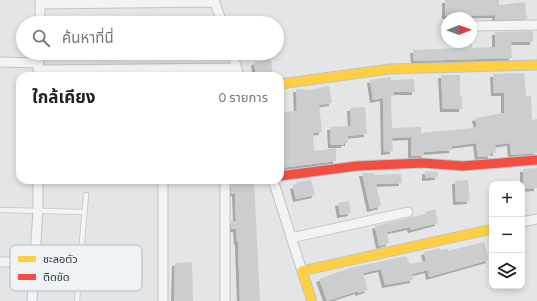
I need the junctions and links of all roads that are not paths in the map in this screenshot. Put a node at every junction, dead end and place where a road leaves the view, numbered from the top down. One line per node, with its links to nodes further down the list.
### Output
1 (214, 1): 2 (street); 4 (street)
2 (40, 2): 3 (street)
3 (40, 16)
4 (219, 16)
5 (537, 25): 6 (street)
6 (477, 26)
7 (39, 60): 11 (street)
8 (234, 60): 12 (street)
9 (0, 62): 11 (street)
10 (537, 65): 13 (street)
11 (38, 70): 12 (street)
12 (238, 72)
13 (284, 83)
14 (537, 160): 15 (street)
15 (284, 175)
16 (38, 184): 22 (street)
17 (163, 184): 36 (street)
18 (225, 184): 37 (street)
19 (274, 184): 28 (street)
20 (86, 195): 23 (lane)
21 (0, 210): 22 (lane)
22 (38, 210): 23 (lane); 29 (street)
23 (84, 212): 30 (lane)
24 (408, 212): 28 (street)
25 (537, 219): 26 (street)
26 (525, 221)
27 (489, 230): 31 (street)
28 (291, 238): 31 (street)
29 (36, 245)
30 (81, 245)
31 (302, 271): 38 (street)
32 (33, 291): 34 (street)
33 (78, 291): 35 (lane)
34 (32, 301)
35 (77, 301)
36 (163, 301)
37 (226, 301)
38 (312, 301)

